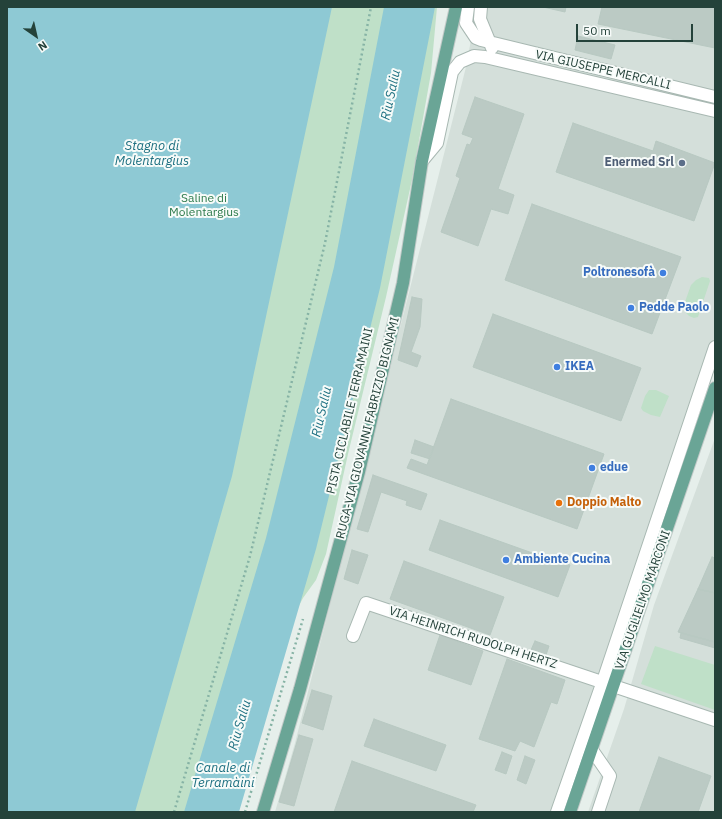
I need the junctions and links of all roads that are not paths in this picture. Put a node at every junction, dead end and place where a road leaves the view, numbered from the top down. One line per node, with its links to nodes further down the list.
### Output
1 (456, 7): 8 (main road, RUGA-VIA GIOVANNI FABRIZIO BIGNAMI)
2 (468, 7): 4 (street, VIA GIUSEPPE MERCALLI)
3 (481, 7): 4 (street)
4 (490, 43): 5 (street); 6 (street, VIA GIUSEPPE MERCALLI)
5 (498, 60): 7 (street, VIA GIUSEPPE MERCALLI); 8 (street, VIA GIUSEPPE MERCALLI)
6 (715, 97)
7 (715, 111)
8 (422, 161): 15 (main road, RUGA-VIA GIOVANNI FABRIZIO BIGNAMI)
9 (715, 348): 12 (street)
10 (715, 388): 12 (main road, VIA GUGLIELMO MARCONI)
11 (353, 636): 12 (street, VIA HEINRICH RUDOLPH HERTZ)
12 (609, 683): 13 (street); 14 (main road, VIA GUGLIELMO MARCONI); 16 (street)
13 (715, 720)
14 (592, 750): 17 (main road, VIA GUGLIELMO MARCONI); 18 (street)
15 (263, 812)
16 (557, 812)
17 (570, 812)
18 (598, 812)

